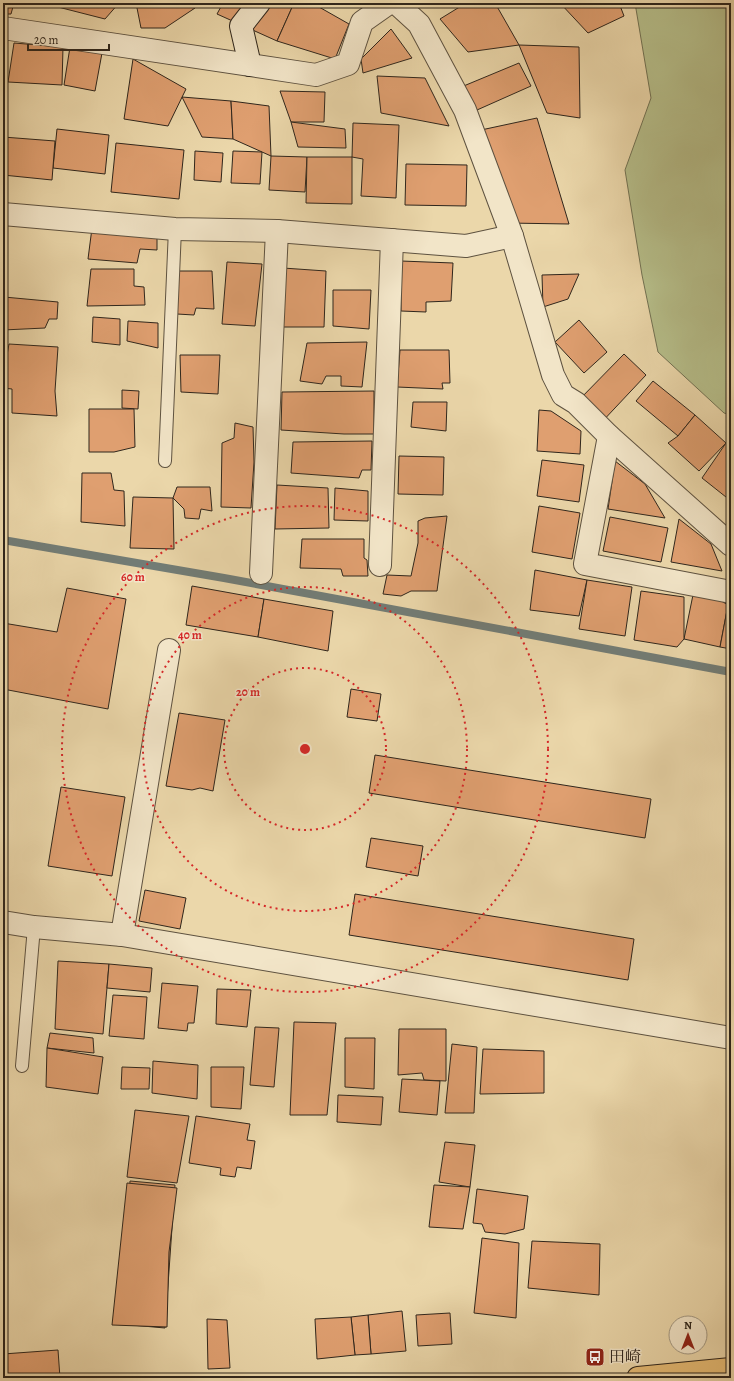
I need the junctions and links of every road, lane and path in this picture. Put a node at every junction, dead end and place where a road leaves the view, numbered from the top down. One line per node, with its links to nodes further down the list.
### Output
1 (259, 3): 5 (street)
2 (389, 3): 5 (street)
3 (396, 3): 9 (street)
4 (3, 28): 5 (street)
5 (250, 65)
6 (3, 214): 7 (street)
7 (175, 229): 8 (street); 12 (lane)
8 (277, 231): 10 (street); 15 (street)
9 (512, 236): 10 (street); 11 (street)
10 (392, 240): 14 (street)
11 (609, 436): 13 (street); 16 (street)
12 (165, 461)
13 (731, 545)
14 (380, 565)
15 (261, 573)
16 (731, 592)
17 (169, 650): 20 (street)
18 (3, 922): 19 (street)
19 (34, 928): 20 (street); 22 (lane)
20 (122, 935): 21 (street)
21 (731, 1038)
22 (22, 1066)
23 (731, 1369): 24 (main road)
24 (638, 1378)

